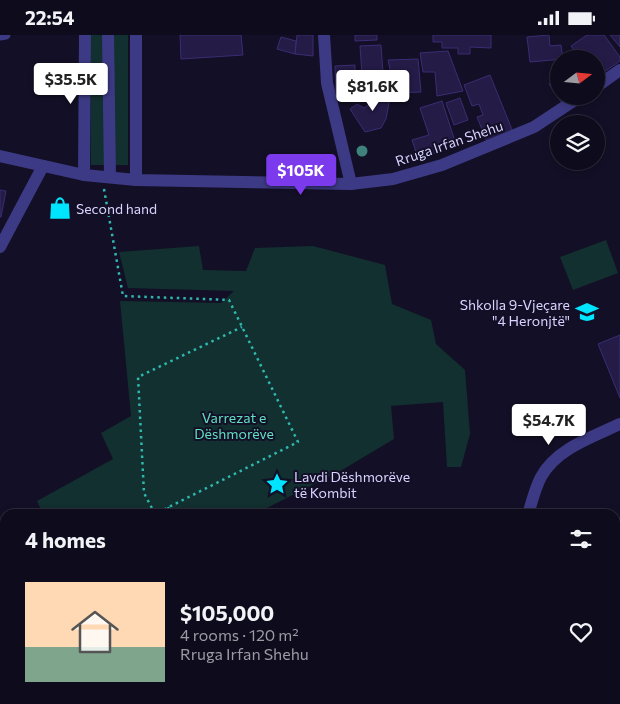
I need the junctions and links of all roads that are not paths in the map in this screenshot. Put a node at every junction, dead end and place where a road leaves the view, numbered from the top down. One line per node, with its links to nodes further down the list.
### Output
1 (6, 35): 6 (lane)
2 (85, 35): 12 (street)
3 (108, 35): 13 (street)
4 (136, 35): 14 (street)
5 (324, 35): 15 (street)
6 (0, 36)
7 (620, 69): 8 (street)
8 (605, 80)
9 (568, 105): 15 (street, Rruga Irfan Shehu)
10 (0, 156): 11 (street, Rruga Irfan Shehu)
11 (43, 166): 12 (street, Rruga Irfan Shehu); 16 (street)
12 (84, 175): 13 (street, Rruga Irfan Shehu)
13 (106, 177): 14 (street, Rruga Irfan Shehu)
14 (136, 180): 15 (street, Rruga Irfan Shehu)
15 (351, 184)
16 (0, 247)
17 (620, 424): 18 (street)
18 (530, 509)

